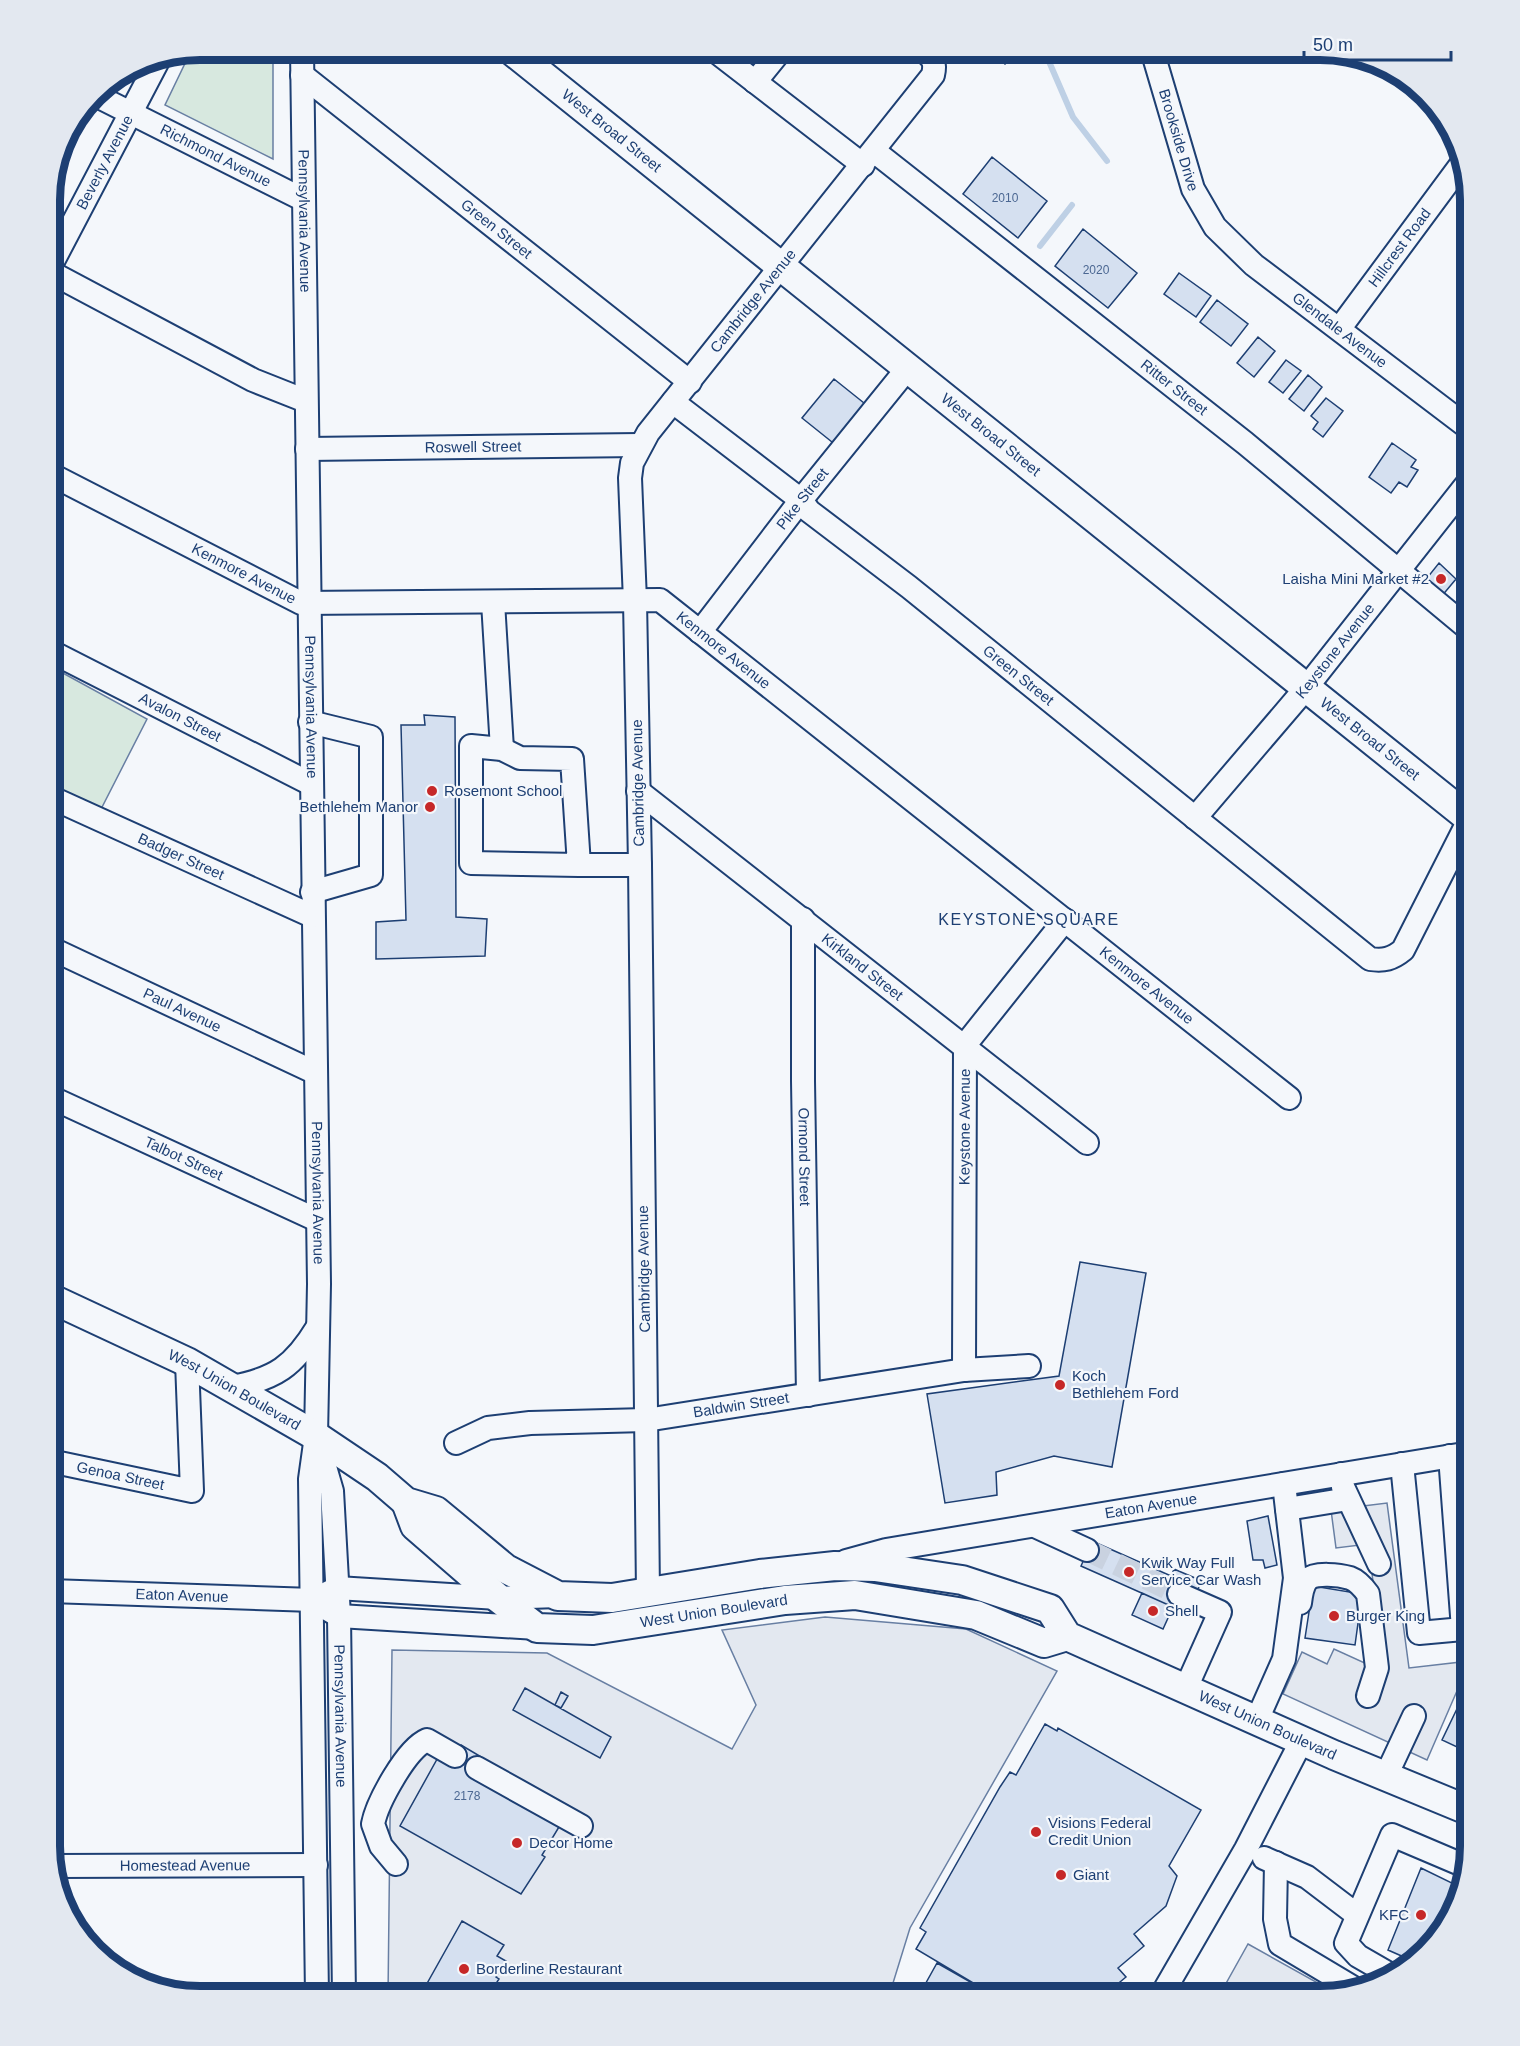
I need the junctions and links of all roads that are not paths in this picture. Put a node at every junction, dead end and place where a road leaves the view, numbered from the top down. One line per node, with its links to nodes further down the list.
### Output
1 (302, 60): 8 (street, Pennsylvania Avenue)
2 (524, 60): 17 (main road, West Broad Street)
3 (727, 60): 9 (street, Ritter Street)
4 (773, 60): 9 (street)
5 (933, 60): 12 (street, Cambridge Avenue)
6 (1155, 60): 15 (street, Brookside Drive)
7 (155, 67): 11 (street, Beverly Avenue)
8 (302, 75): 14 (street, Pennsylvania Avenue); 21 (street, Green Street)
9 (755, 82): 12 (street, Ritter Street)
10 (104, 99): 11 (street, Richmond Avenue)
11 (131, 114): 14 (street, Richmond Avenue); 16 (street, Beverly Avenue)
12 (868, 158): 17 (street, Cambridge Avenue); 30 (street, Ritter Street)
13 (1456, 171): 19 (street, Hillcrest Road)
14 (304, 200): 22 (street, Pennsylvania Avenue)
15 (1215, 227): 19 (street, Glendale Avenue)
16 (60, 248)
17 (783, 266): 20 (main road, West Broad Street); 21 (street, Cambridge Avenue)
18 (60, 277): 22 (street)
19 (1340, 328): 24 (street, Glendale Avenue)
20 (907, 369): 29 (street, Pike Street); 37 (main road, West Broad Street)
21 (690, 382): 23 (street, Cambridge Avenue)
22 (306, 401): 26 (street, Pennsylvania Avenue)
23 (673, 402): 25 (street, Cambridge Avenue); 29 (street, Green Street)
24 (1460, 421)
25 (640, 445): 26 (street, Roswell Street); 31 (street, Cambridge Avenue)
26 (307, 448): 33 (street, Pennsylvania Avenue)
27 (60, 479): 33 (street, Kenmore Avenue)
28 (1460, 493): 30 (street, Keystone Avenue)
29 (801, 500): 35 (street, Pike Street); 44 (street, Green Street)
30 (1398, 572): 34 (street, Ritter Street); 37 (street, Keystone Avenue)
31 (635, 601): 32 (street, Kenmore Avenue); 35 (street, Kenmore Avenue); 41 (street, Cambridge Avenue)
32 (493, 602): 33 (street, Kenmore Avenue); 39 (street)
33 (309, 604): 38 (street, Pennsylvania Avenue)
34 (1460, 622)
35 (700, 632): 51 (street, Kenmore Avenue)
36 (60, 656): 40 (street, Avalon Street)
37 (1306, 688): 43 (main road, West Broad Street); 44 (street, Keystone Avenue)
38 (310, 722): 40 (street, Pennsylvania Avenue); 48 (street)
39 (502, 749): 46 (street); 46 (street)
40 (311, 784): 48 (street, Pennsylvania Avenue)
41 (638, 791): 47 (street, Cambridge Avenue); 50 (street, Kirkland Street)
42 (60, 802): 49 (street, Badger Street)
43 (1460, 810)
44 (1195, 818): 45 (street, Green Street)
45 (1460, 838)
46 (579, 865): 47 (street)
47 (640, 866): 66 (street, Cambridge Avenue)
48 (312, 892): 49 (street, Pennsylvania Avenue)
49 (312, 916): 54 (street, Pennsylvania Avenue)
50 (803, 919): 53 (street, Kirkland Street); 65 (street, Ormond Street)
51 (1065, 920): 53 (street); 55 (street, Kenmore Avenue)
52 (60, 953): 54 (street, Paul Avenue)
53 (965, 1045): 57 (street, Kirkland Street); 63 (street, Keystone Avenue)
54 (314, 1072): 58 (street, Pennsylvania Avenue)
55 (1289, 1098)
56 (60, 1102): 58 (street, Talbot Street)
57 (1087, 1143)
58 (317, 1220): 60 (street, Pennsylvania Avenue)
59 (60, 1303): 61 (main road, West Union Boulevard)
60 (318, 1327): 64 (street); 67 (street, Pennsylvania Avenue)
61 (187, 1362): 64 (main road, West Union Boulevard); 70 (street, Genoa Street)
62 (1029, 1366): 63 (street, Baldwin Street)
63 (964, 1370): 65 (street, Baldwin Street)
64 (232, 1388): 67 (main road, West Union Boulevard)
65 (808, 1395): 66 (street, Baldwin Street)
66 (646, 1420): 68 (street, Baldwin Street); 83 (street, Cambridge Avenue)
67 (316, 1436): 75 (main road, West Union Boulevard); 81 (street, Pennsylvania Avenue); 87 (street, Pennsylvania Avenue)
68 (456, 1443)
69 (1460, 1455): 71 (street, Eaton Avenue)
70 (60, 1463)
71 (1402, 1464): 72 (street, Eaton Avenue); 90 (street)
72 (1341, 1474): 73 (street, Eaton Avenue); 74 (street)
73 (1284, 1484): 76 (street); 77 (street, Eaton Avenue)
74 (1348, 1498): 76 (street); 79 (street)
75 (406, 1502): 85 (main road, West Union Boulevard); 86 (main road, West Union Boulevard)
76 (1287, 1509): 92 (street)
77 (1036, 1527): 78 (street); 80 (street, Eaton Avenue)
78 (1088, 1550)
79 (1378, 1564)
80 (835, 1566): 83 (main road, West Union Boulevard); 91 (main road, West Union Boulevard)
81 (338, 1588): 86 (street, Eaton Avenue); 87 (street, Eaton Avenue); 88 (street, Pennsylvania Avenue)
82 (60, 1591): 87 (street, Eaton Avenue)
83 (648, 1594): 85 (main road, West Union Boulevard)
84 (1179, 1594): 93 (street)
85 (558, 1596): 86 (street, Eaton Avenue)
86 (498, 1598): 89 (main road, West Union Boulevard)
87 (313, 1600): 88 (street, Eaton Avenue); 107 (street, Pennsylvania Avenue)
88 (339, 1616): 89 (street, Eaton Avenue); 113 (street, Pennsylvania Avenue)
89 (537, 1628): 91 (main road, West Union Boulevard)
90 (1460, 1629)
91 (1067, 1636): 93 (main road, West Union Boulevard)
92 (1286, 1646): 94 (street); 96 (street)
93 (1186, 1688): 96 (main road, West Union Boulevard)
94 (1368, 1696)
95 (1414, 1716): 100 (street)
96 (1257, 1720): 97 (main road, West Union Boulevard)
97 (1302, 1740): 100 (main road, West Union Boulevard); 103 (street)
98 (455, 1756): 106 (street)
99 (477, 1768): 102 (street)
100 (1386, 1776): 101 (main road, West Union Boulevard)
101 (1460, 1807)
102 (580, 1826)
103 (1246, 1849): 104 (street); 114 (street)
104 (1276, 1863): 109 (street); 111 (street)
105 (1459, 1863): 109 (street)
106 (396, 1864)
107 (316, 1865): 108 (street, Homestead Avenue); 112 (street, Pennsylvania Avenue)
108 (61, 1866)
109 (1357, 1915): 110 (street)
110 (1384, 1971)
111 (1346, 1983)
112 (317, 1986)
113 (344, 1986)
114 (1167, 1986)

